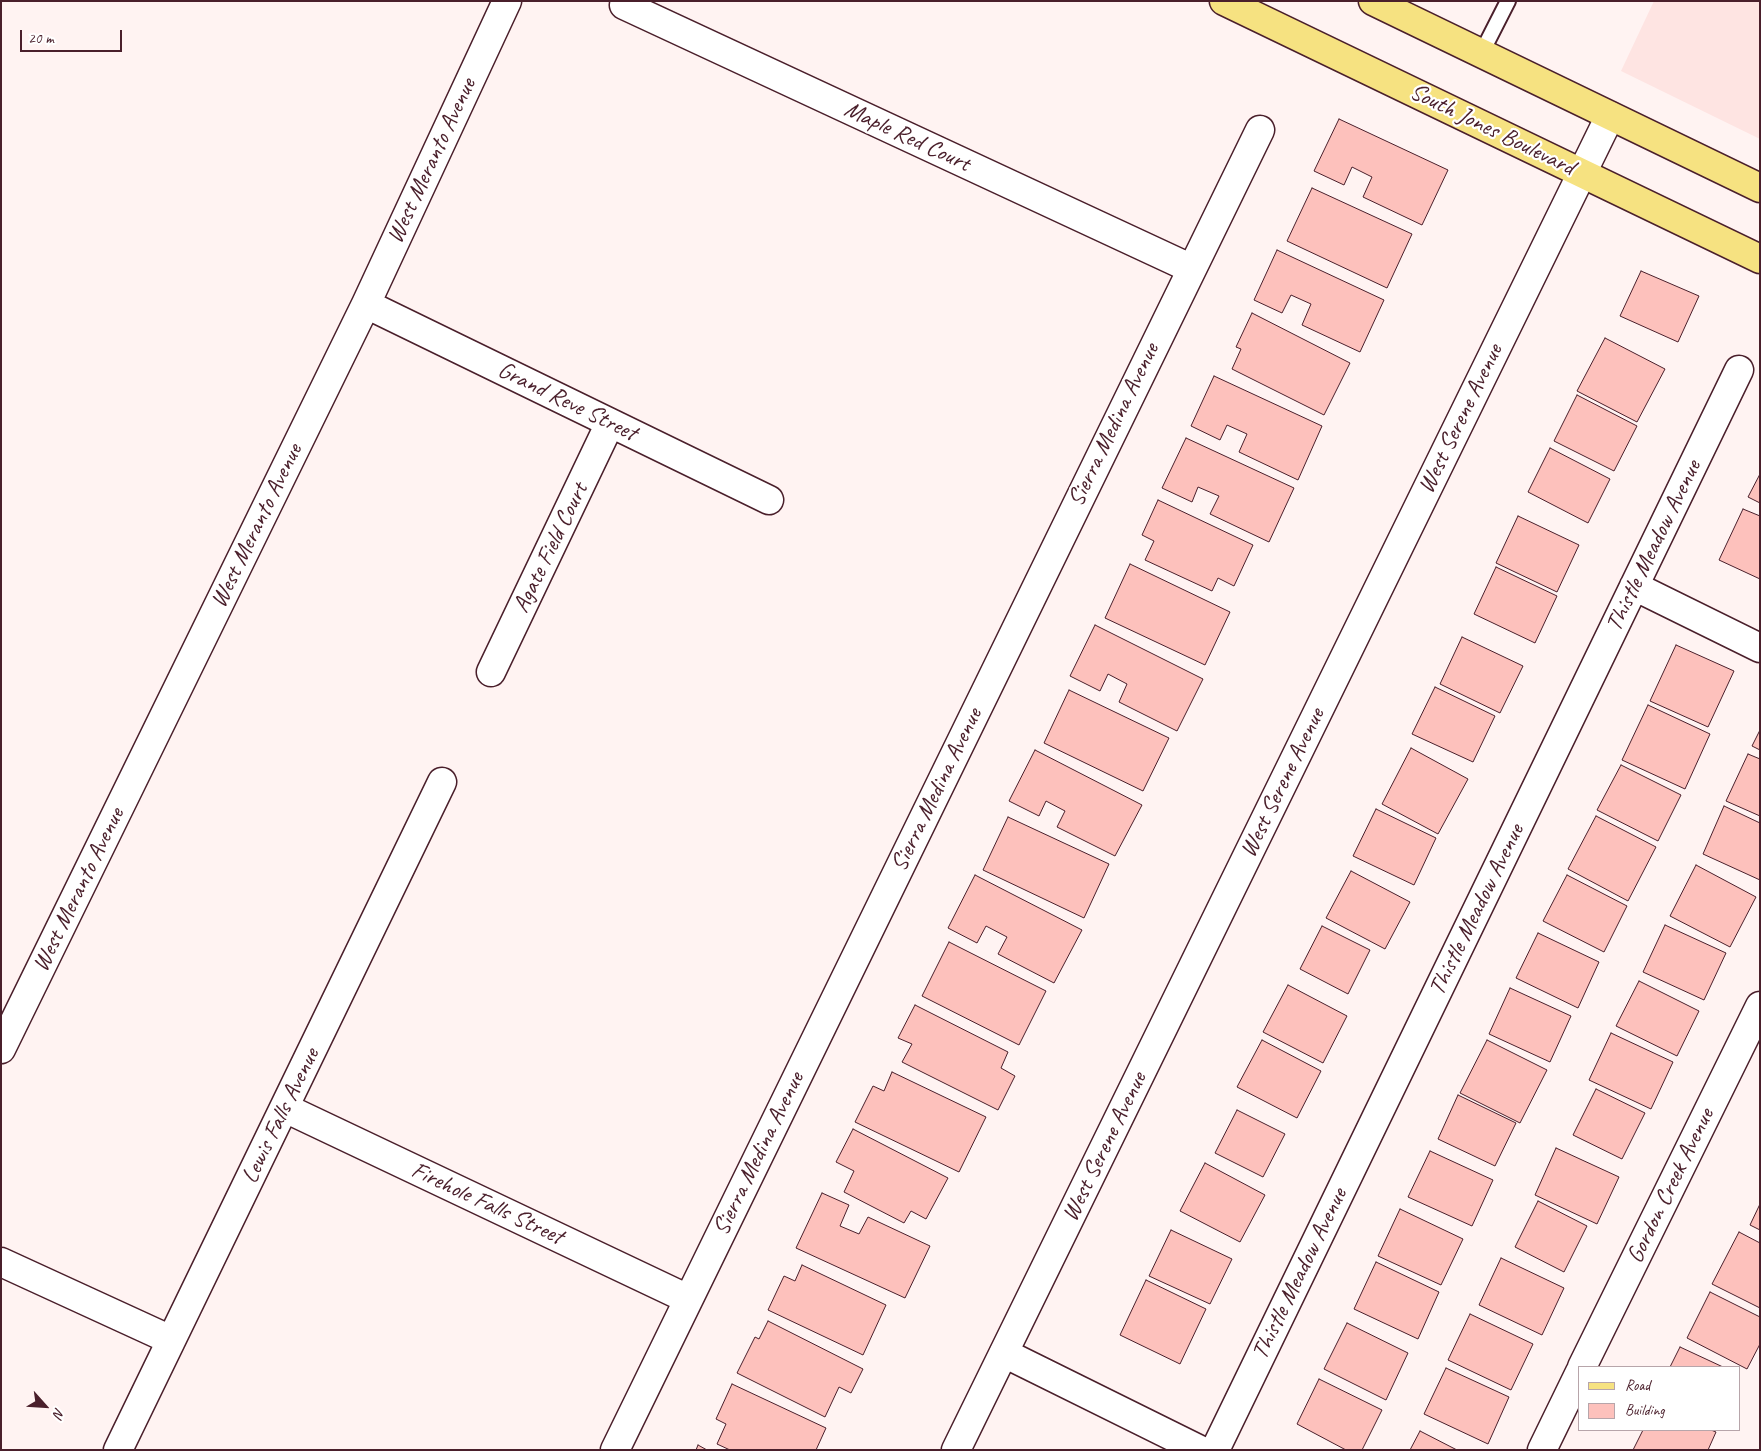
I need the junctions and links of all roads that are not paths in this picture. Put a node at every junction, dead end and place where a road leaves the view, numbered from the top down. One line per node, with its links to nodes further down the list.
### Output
1 (507, 1): 13 (street, West Meranto Avenue)
2 (1224, 1): 9 (main road, South Jones Boulevard)
3 (1373, 1): 6 (main road)
4 (1508, 1): 6 (lane)
5 (624, 5): 12 (street, Maple Red Court)
6 (1481, 54): 7 (main road)
7 (1610, 116): 9 (street, West Serene Avenue); 10 (main road)
8 (1260, 130): 12 (street, Sierra Medina Avenue)
9 (1582, 173): 11 (main road, South Jones Boulevard); 27 (street, West Serene Avenue)
10 (1760, 188)
11 (1760, 258)
12 (1190, 268): 25 (street, Sierra Medina Avenue)
13 (366, 304): 15 (street, Grand Reve Street); 22 (street, West Meranto Avenue)
14 (1739, 370): 17 (street, Thistle Meadow Avenue)
15 (610, 423): 16 (street, Grand Reve Street); 19 (street, Agate Field Court)
16 (769, 500)
17 (1634, 586): 18 (street); 34 (street, Thistle Meadow Avenue)
18 (1760, 648)
19 (491, 672)
20 (442, 782): 23 (street, Lewis Falls Avenue)
21 (1760, 1006): 28 (street, Gordon Creek Avenue)
22 (1, 1049)
23 (285, 1108): 25 (street, Firehole Falls Street); 26 (street, Lewis Falls Avenue)
24 (1, 1262): 26 (street)
25 (688, 1299): 31 (street, Sierra Medina Avenue)
26 (171, 1340): 30 (street, Lewis Falls Avenue)
27 (1004, 1354): 32 (street, West Serene Avenue); 33 (street)
28 (1582, 1366)
29 (1578, 1376): 35 (street)
30 (118, 1450)
31 (615, 1450)
32 (956, 1450)
33 (1200, 1450)
34 (1215, 1450)
35 (1542, 1450)

